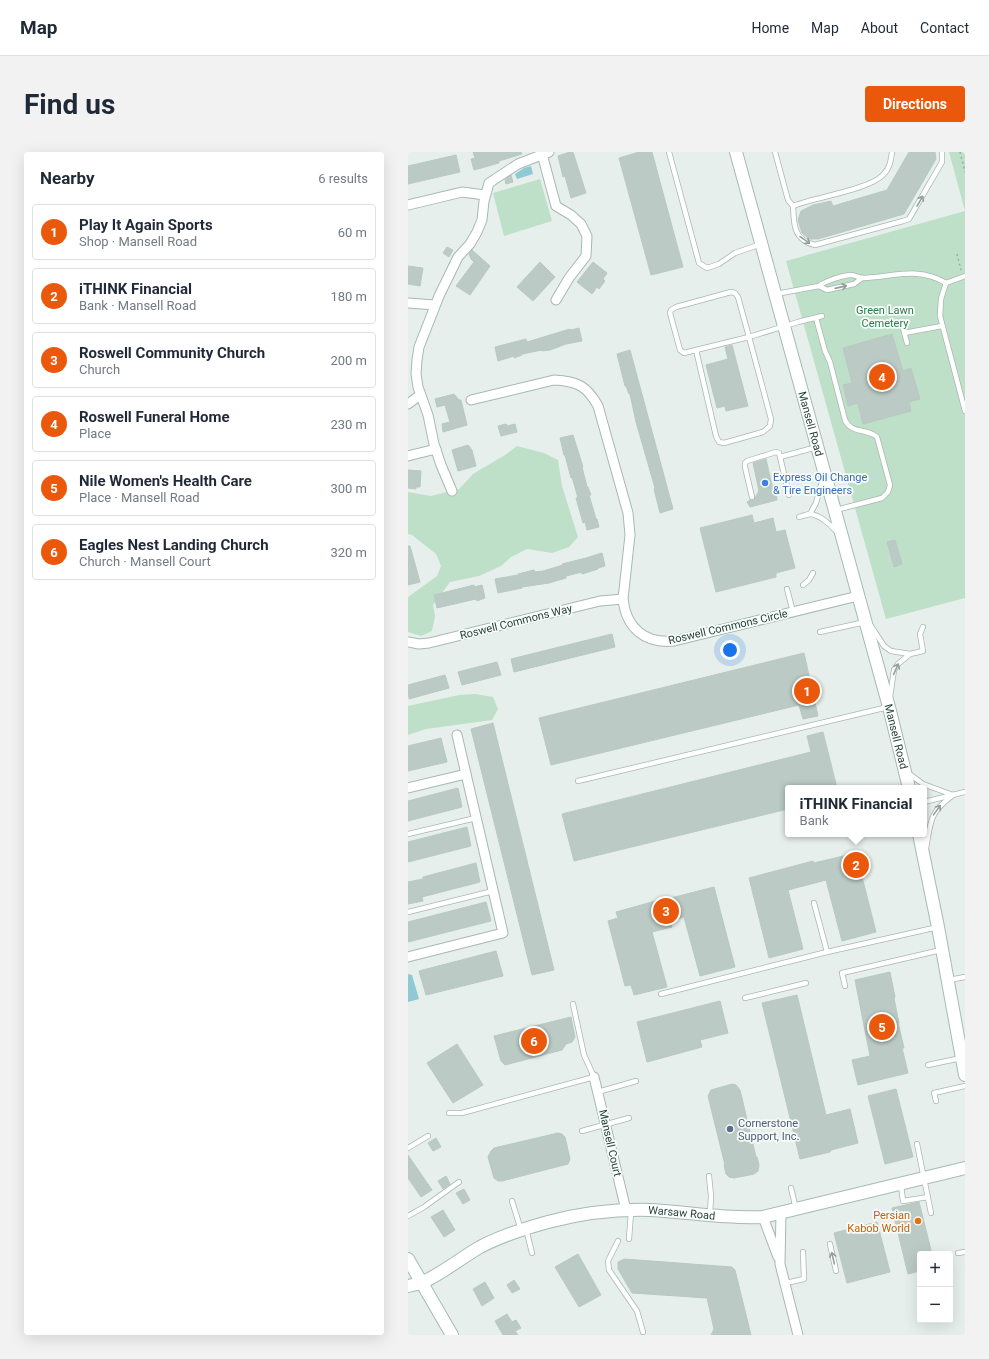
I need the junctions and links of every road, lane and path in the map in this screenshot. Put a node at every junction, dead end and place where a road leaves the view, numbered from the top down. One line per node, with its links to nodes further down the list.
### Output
1 (669, 152): 12 (lane)
2 (736, 152): 12 (main road, Mansell Road)
3 (775, 152): 11 (lane)
4 (892, 152): 11 (lane)
5 (942, 152): 11 (lane, one-way to 5)
6 (960, 152): 8 (path)
7 (546, 153): 9 (street); 19 (street)
8 (965, 172)
9 (485, 195): 10 (street); 21 (street)
10 (408, 205)
11 (793, 206)
12 (761, 244): 18 (main road, Mansell Road)
13 (957, 254): 14 (path)
14 (964, 276): 16 (lane)
15 (862, 278): 16 (lane); 17 (lane); 17 (lane, one-way to 15)
16 (946, 283): 26 (lane)
17 (819, 286): 18 (lane)
18 (775, 294): 25 (main road, Mansell Road)
19 (556, 300)
20 (408, 303): 21 (street)
21 (435, 305): 31 (street)
22 (822, 316): 23 (lane)
23 (816, 318): 25 (lane); 43 (lane)
24 (902, 324): 27 (lane)
25 (784, 326): 28 (lane); 35 (main road, Mansell Road)
26 (942, 326): 27 (lane); 34 (lane)
27 (904, 333): 29 (lane)
28 (748, 337): 30 (lane); 30 (lane); 30 (lane)
29 (907, 342)
30 (696, 350)
31 (420, 395): 33 (street); 36 (street)
32 (471, 400): 51 (street, Roswell Commons Circle)
33 (408, 404)
34 (965, 411)
35 (817, 447): 38 (lane); 39 (main road, Mansell Road)
36 (436, 449): 37 (street); 40 (street)
37 (408, 456)
38 (780, 457): 41 (lane); 42 (lane)
39 (824, 474): 43 (main road, Mansell Road); 44 (lane)
40 (452, 492)
41 (789, 495)
42 (752, 497)
43 (834, 510): 46 (main road, Mansell Road)
44 (811, 515): 45 (lane); 46 (lane)
45 (799, 517)
46 (842, 537): 50 (main road, Mansell Road)
47 (813, 573): 48 (lane)
48 (803, 585)
49 (788, 589): 52 (lane)
50 (858, 596): 52 (street, Roswell Commons Circle); 53 (main road, Mansell Road)
51 (623, 599): 52 (street, Roswell Commons Circle); 56 (street, Roswell Commons Way)
52 (793, 612)
53 (863, 617): 55 (lane); 57 (lane); 58 (main road, Mansell Road)
54 (923, 626): 57 (lane)
55 (820, 632)
56 (408, 642)
57 (910, 654): 58 (lane, one-way to 57)
58 (888, 707): 60 (main road, Mansell Road); 62 (lane)
59 (457, 734): 61 (street)
60 (904, 770): 63 (main road, Mansell Road); 64 (lane)
61 (466, 774): 66 (street); 70 (street)
62 (578, 781)
63 (908, 785)
64 (926, 785)
65 (927, 786): 68 (lane)
66 (408, 788)
67 (965, 792): 68 (lane)
68 (952, 795): 69 (lane); 73 (lane, one-way to 68)
69 (927, 801)
70 (476, 818): 71 (lane); 74 (street)
71 (408, 834)
72 (920, 837): 73 (main road)
73 (924, 858): 77 (main road)
74 (493, 891): 76 (lane); 80 (street)
75 (814, 903): 79 (lane)
76 (408, 912)
77 (938, 927): 78 (main road); 79 (lane)
78 (942, 949): 82 (main road); 84 (lane)
79 (827, 952): 85 (lane)
80 (408, 957)
81 (965, 977): 82 (lane)
82 (947, 980): 88 (main road)
83 (806, 983): 86 (lane)
84 (845, 986)
85 (661, 994)
86 (745, 998)
87 (573, 1004): 91 (lane)
88 (962, 1058): 89 (lane); 90 (main road)
89 (928, 1065)
90 (965, 1074)
91 (594, 1077): 94 (street, Mansell Court); 96 (lane)
92 (636, 1081): 94 (lane)
93 (965, 1086): 95 (lane)
94 (598, 1092): 98 (street, Mansell Court)
95 (936, 1101)
96 (449, 1113)
97 (629, 1118): 98 (lane)
98 (606, 1125): 99 (lane); 112 (street, Mansell Court)
99 (582, 1131)
100 (428, 1136): 102 (lane)
101 (917, 1144): 105 (lane)
102 (408, 1148)
103 (965, 1168): 105 (main road, Warsaw Road)
104 (709, 1176): 115 (lane)
105 (924, 1178): 107 (main road, Warsaw Road); 109 (lane)
106 (459, 1182): 116 (lane)
107 (900, 1184): 109 (lane); 111 (main road, Warsaw Road)
108 (791, 1188): 111 (lane)
109 (928, 1196): 114 (lane)
110 (512, 1201): 118 (lane)
111 (796, 1209): 113 (main road, Warsaw Road)
112 (628, 1210): 115 (main road, Warsaw Road); 118 (main road, Warsaw Road); 119 (lane)
113 (781, 1212): 117 (main road, Warsaw Road); 127 (street)
114 (931, 1213)
115 (710, 1215): 117 (main road, Warsaw Road)
116 (408, 1216)
117 (763, 1217): 127 (street)
118 (524, 1230): 124 (lane); 129 (main road, Warsaw Road)
119 (629, 1239)
120 (618, 1241): 132 (lane)
121 (830, 1244): 128 (lane, one-way to 121)
122 (803, 1252): 130 (lane)
123 (965, 1252): 125 (lane)
124 (532, 1253)
125 (958, 1254)
126 (408, 1259): 129 (main road)
127 (780, 1264): 130 (street)
128 (836, 1271)
129 (422, 1283): 131 (main road, Warsaw Road); 133 (main road)
130 (786, 1283): 134 (street)
131 (408, 1286)
132 (643, 1332)
133 (452, 1335)
134 (798, 1335)

